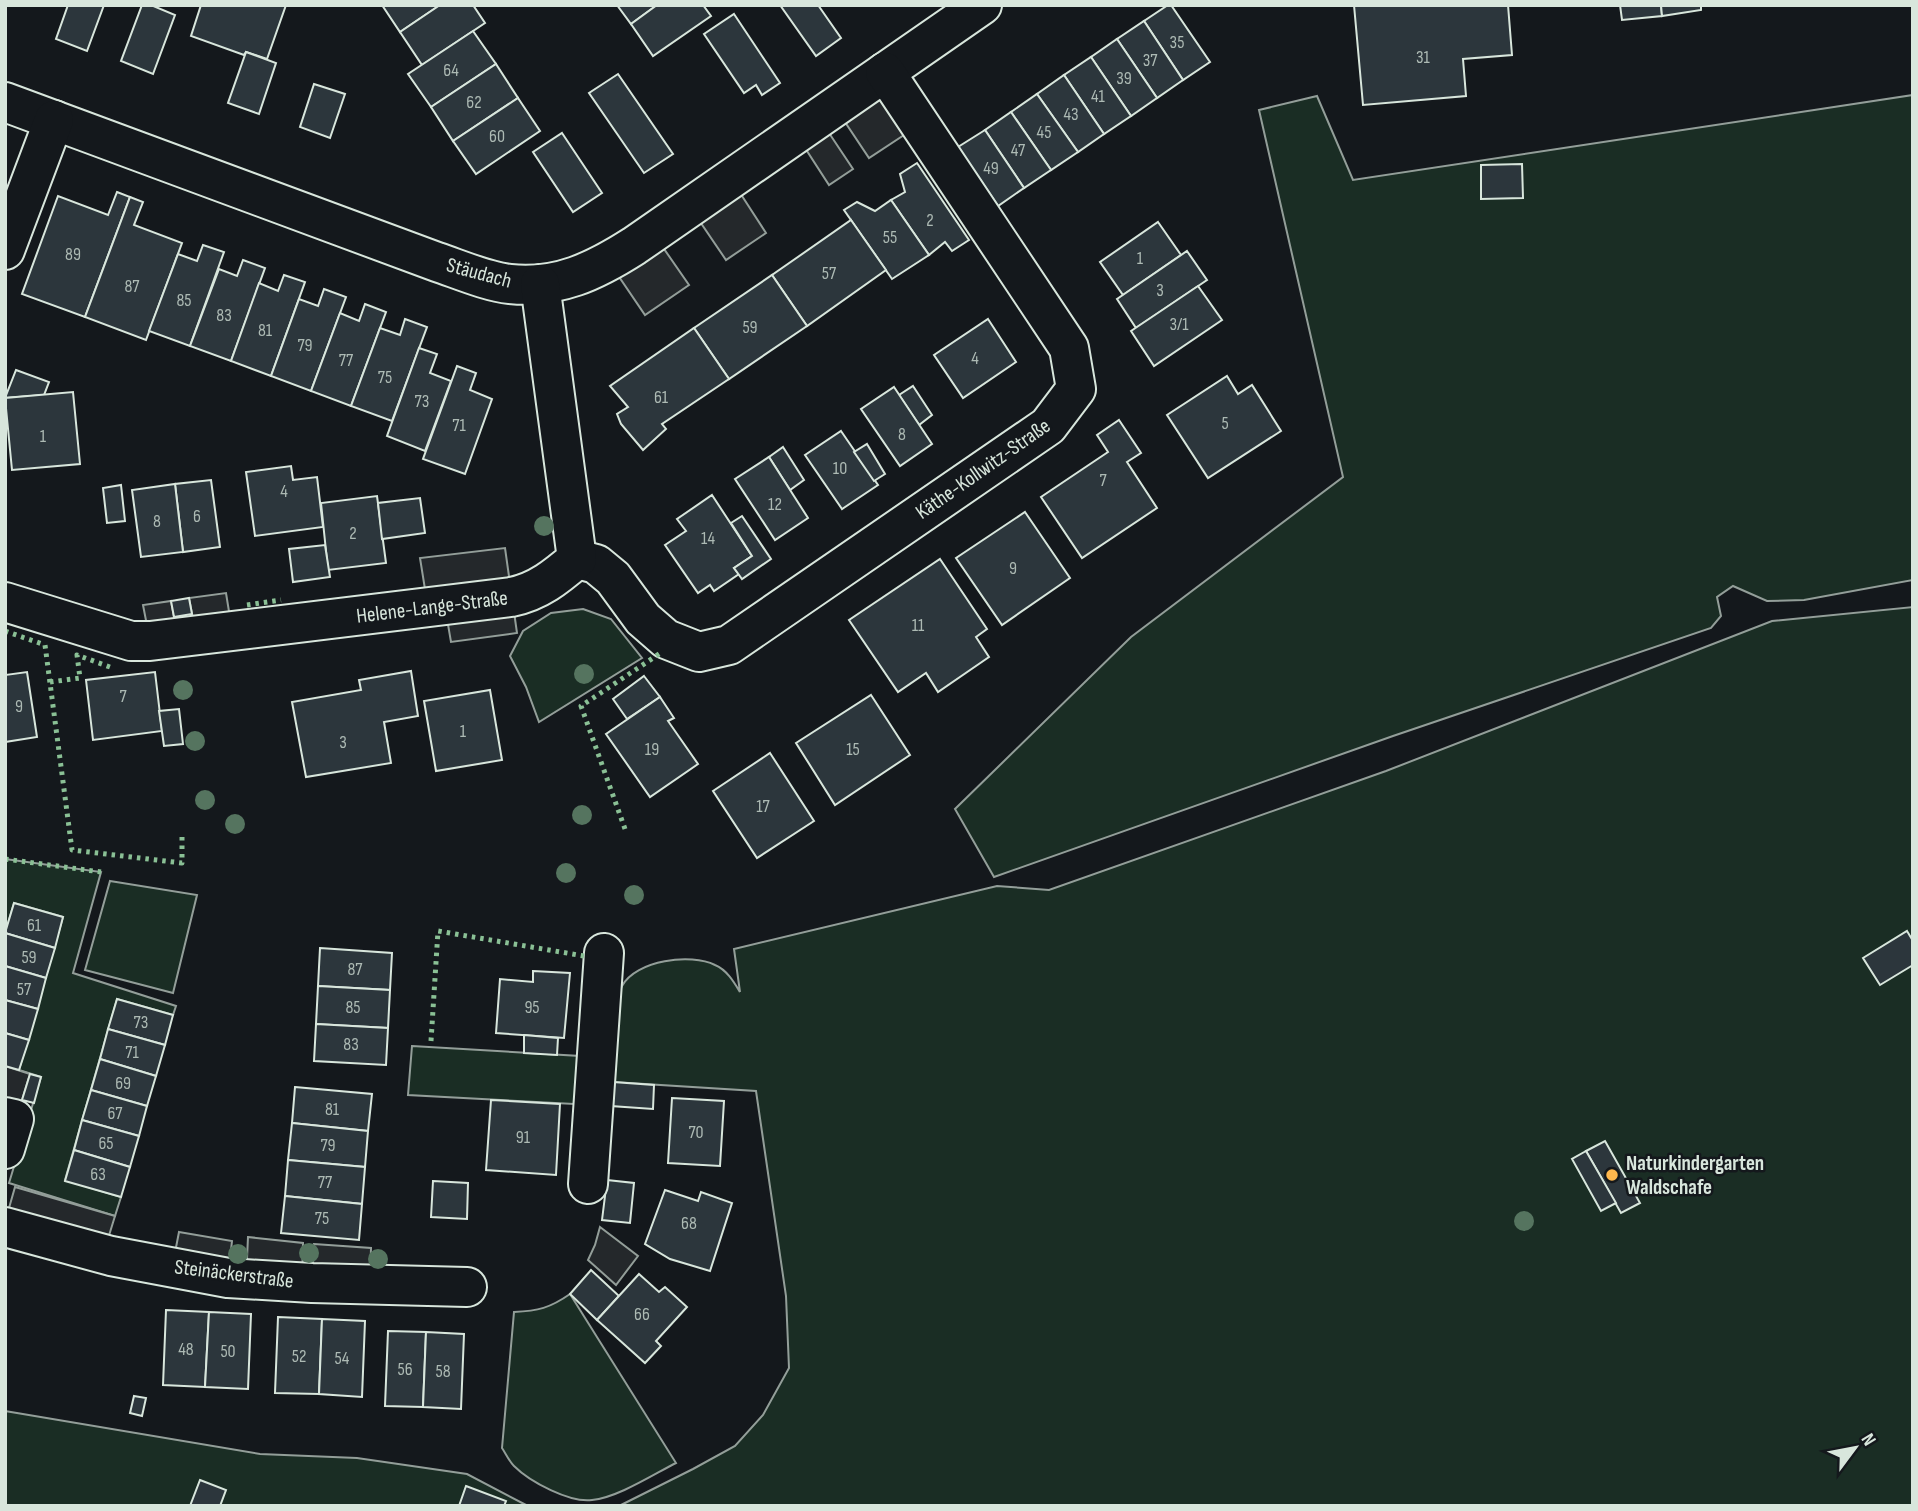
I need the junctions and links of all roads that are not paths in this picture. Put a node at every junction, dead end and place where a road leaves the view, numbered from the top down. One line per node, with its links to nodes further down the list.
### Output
1 (982, 5): 2 (street, Stäudach)
2 (885, 72): 6 (street, Stäudach); 7 (street, Käthe-Kollwitz-Straße)
3 (5, 102): 4 (street, Stäudach)
4 (54, 120): 5 (street); 6 (street, Stäudach)
5 (5, 250)
6 (540, 284): 7 (street)
7 (577, 559): 8 (street, Helene-Lange-Straße)
8 (5, 602)
9 (604, 953): 12 (street)
10 (5, 1116): 11 (street)
11 (5, 1149)
12 (588, 1184)
13 (5, 1227): 14 (street, Steinäckerstraße)
14 (467, 1287)

